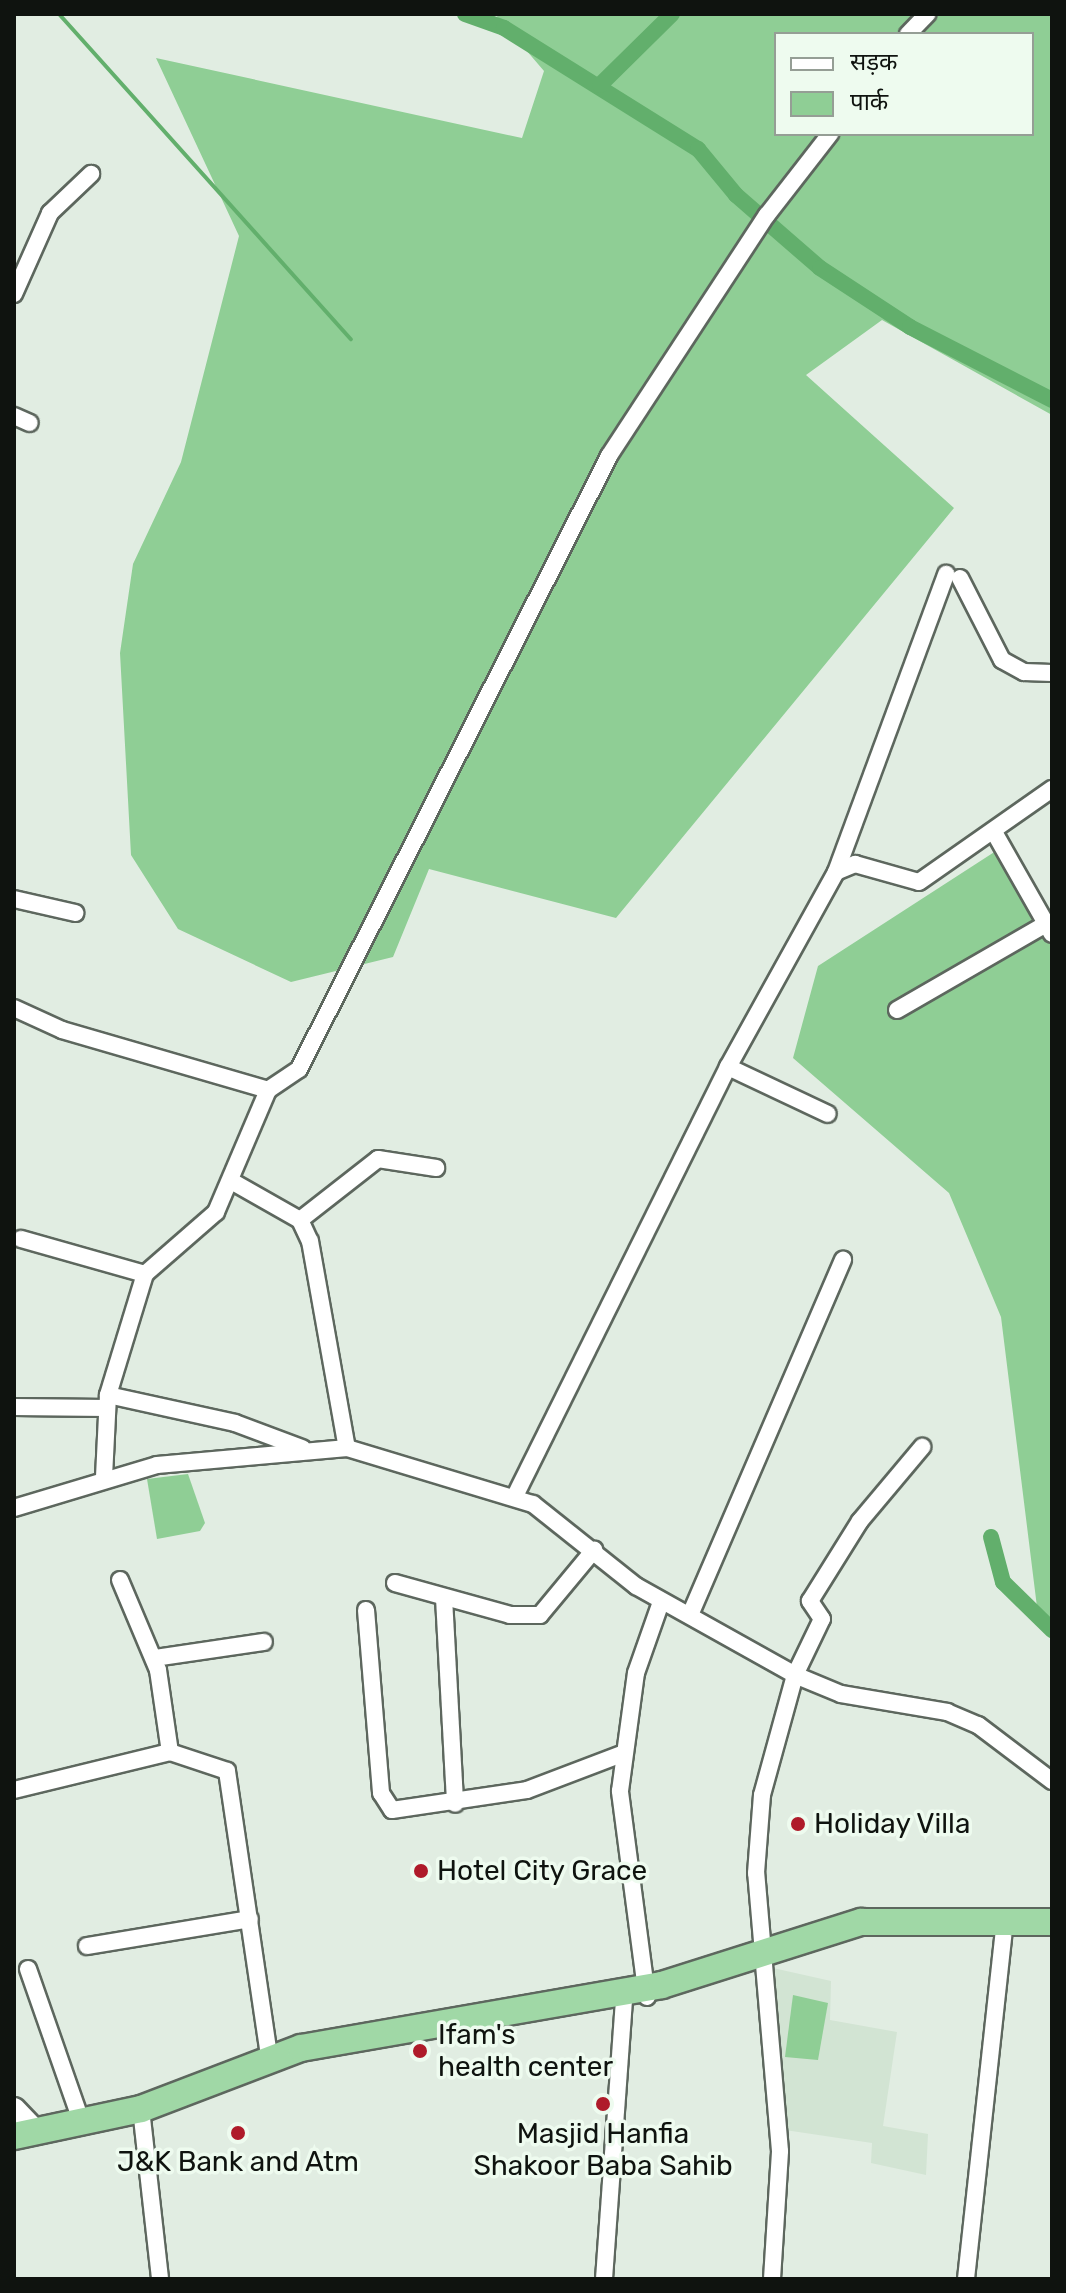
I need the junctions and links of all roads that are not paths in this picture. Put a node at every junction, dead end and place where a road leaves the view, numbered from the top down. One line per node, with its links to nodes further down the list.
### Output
1 (927, 14): 2 (street)
2 (910, 32)
3 (828, 136): 16 (street)
4 (91, 174): 5 (street)
5 (14, 294)
6 (1052, 673): 9 (street)
7 (1052, 789): 8 (street)
8 (994, 832): 9 (street); 12 (street)
9 (836, 872): 15 (street)
10 (14, 899): 11 (street)
11 (75, 913)
12 (1049, 929): 14 (street)
13 (14, 1008): 16 (street)
14 (897, 1010)
15 (728, 1067): 17 (street); 30 (street)
16 (268, 1090): 19 (street)
17 (828, 1114)
18 (436, 1168): 20 (street)
19 (233, 1182): 20 (street); 23 (street)
20 (300, 1220): 27 (street)
21 (21, 1239): 23 (street)
22 (843, 1259): 38 (street)
23 (145, 1274): 24 (street)
24 (107, 1402): 25 (street); 28 (street); 29 (street)
25 (14, 1407)
26 (922, 1447): 41 (street)
27 (347, 1448): 28 (street); 30 (street)
28 (304, 1449): 29 (street)
29 (104, 1477): 31 (street)
30 (515, 1496): 32 (street)
31 (14, 1508)
32 (594, 1550): 35 (street); 36 (street)
33 (120, 1580): 40 (street)
34 (395, 1583): 35 (street)
35 (444, 1598): 46 (street)
36 (661, 1602): 38 (street); 43 (street)
37 (366, 1610): 46 (street)
38 (690, 1615): 41 (street)
39 (264, 1642): 40 (street)
40 (155, 1658): 42 (street)
41 (795, 1675): 44 (street); 53 (street)
42 (170, 1752): 45 (street); 47 (street)
43 (622, 1754): 46 (street); 55 (street)
44 (1052, 1781)
45 (14, 1790)
46 (455, 1804)
47 (250, 1919): 52 (street); 56 (street)
48 (1052, 1922): 51 (highway)
49 (1003, 1936): 50 (highway); 51 (highway); 65 (street)
50 (1052, 1938)
51 (794, 1943): 53 (highway)
52 (87, 1946)
53 (767, 1953): 55 (highway); 64 (street)
54 (28, 1969): 60 (street)
55 (644, 1992): 56 (highway); 57 (highway); 63 (street)
56 (269, 2057): 57 (highway)
57 (207, 2087): 59 (highway)
58 (14, 2109): 61 (main road)
59 (141, 2109): 60 (highway); 62 (street)
60 (82, 2123): 61 (highway)
61 (24, 2133)
62 (160, 2279)
63 (604, 2279)
64 (772, 2279)
65 (966, 2279)

